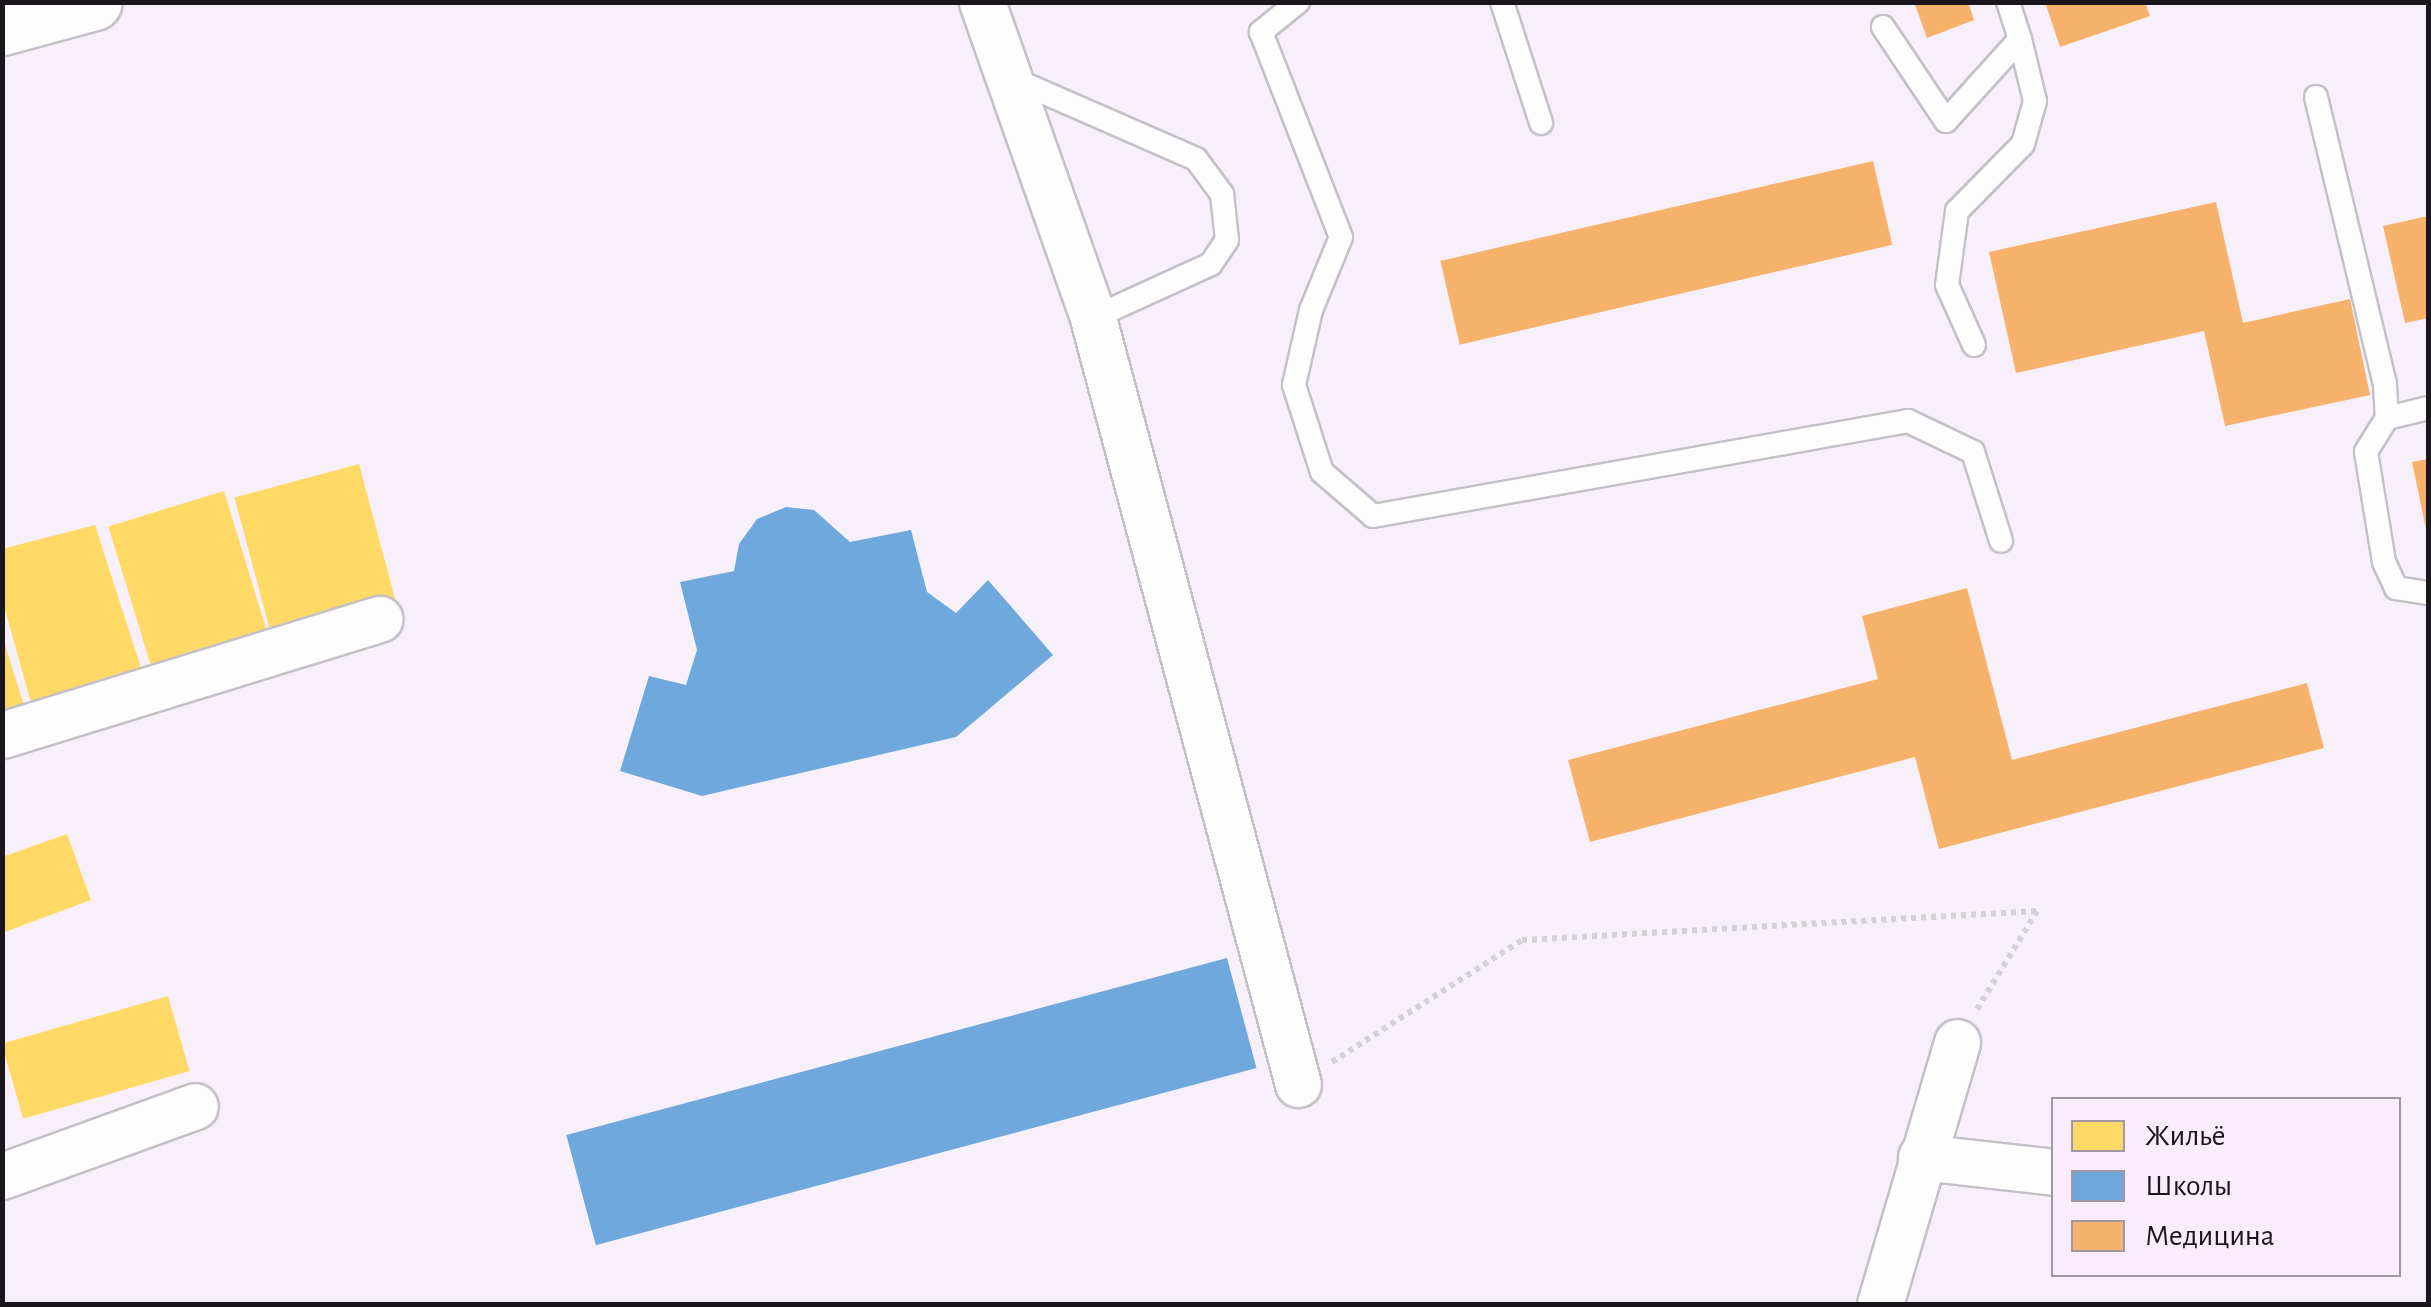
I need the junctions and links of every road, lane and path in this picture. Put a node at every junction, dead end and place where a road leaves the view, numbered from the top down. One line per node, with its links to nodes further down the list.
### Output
1 (94, 2): 6 (main road)
2 (982, 2): 9 (street)
3 (1298, 2): 16 (lane)
4 (1502, 2): 11 (lane)
5 (2008, 2): 8 (lane)
6 (2, 27)
7 (1883, 27): 8 (lane)
8 (2020, 39): 13 (lane)
9 (1013, 79): 12 (street); 12 (lane)
10 (2316, 96): 15 (lane)
11 (1540, 123)
12 (1093, 318): 21 (street)
13 (1974, 345)
14 (2428, 408): 15 (lane)
15 (2386, 418): 17 (lane)
16 (2001, 541)
17 (2428, 594)
18 (380, 619): 19 (street)
19 (2, 735)
20 (1958, 1042): 21 (path); 23 (street)
21 (1298, 1084)
22 (196, 1106): 25 (street)
23 (1921, 1157): 24 (street); 26 (street)
24 (2051, 1172)
25 (2, 1176)
26 (1880, 1304)

